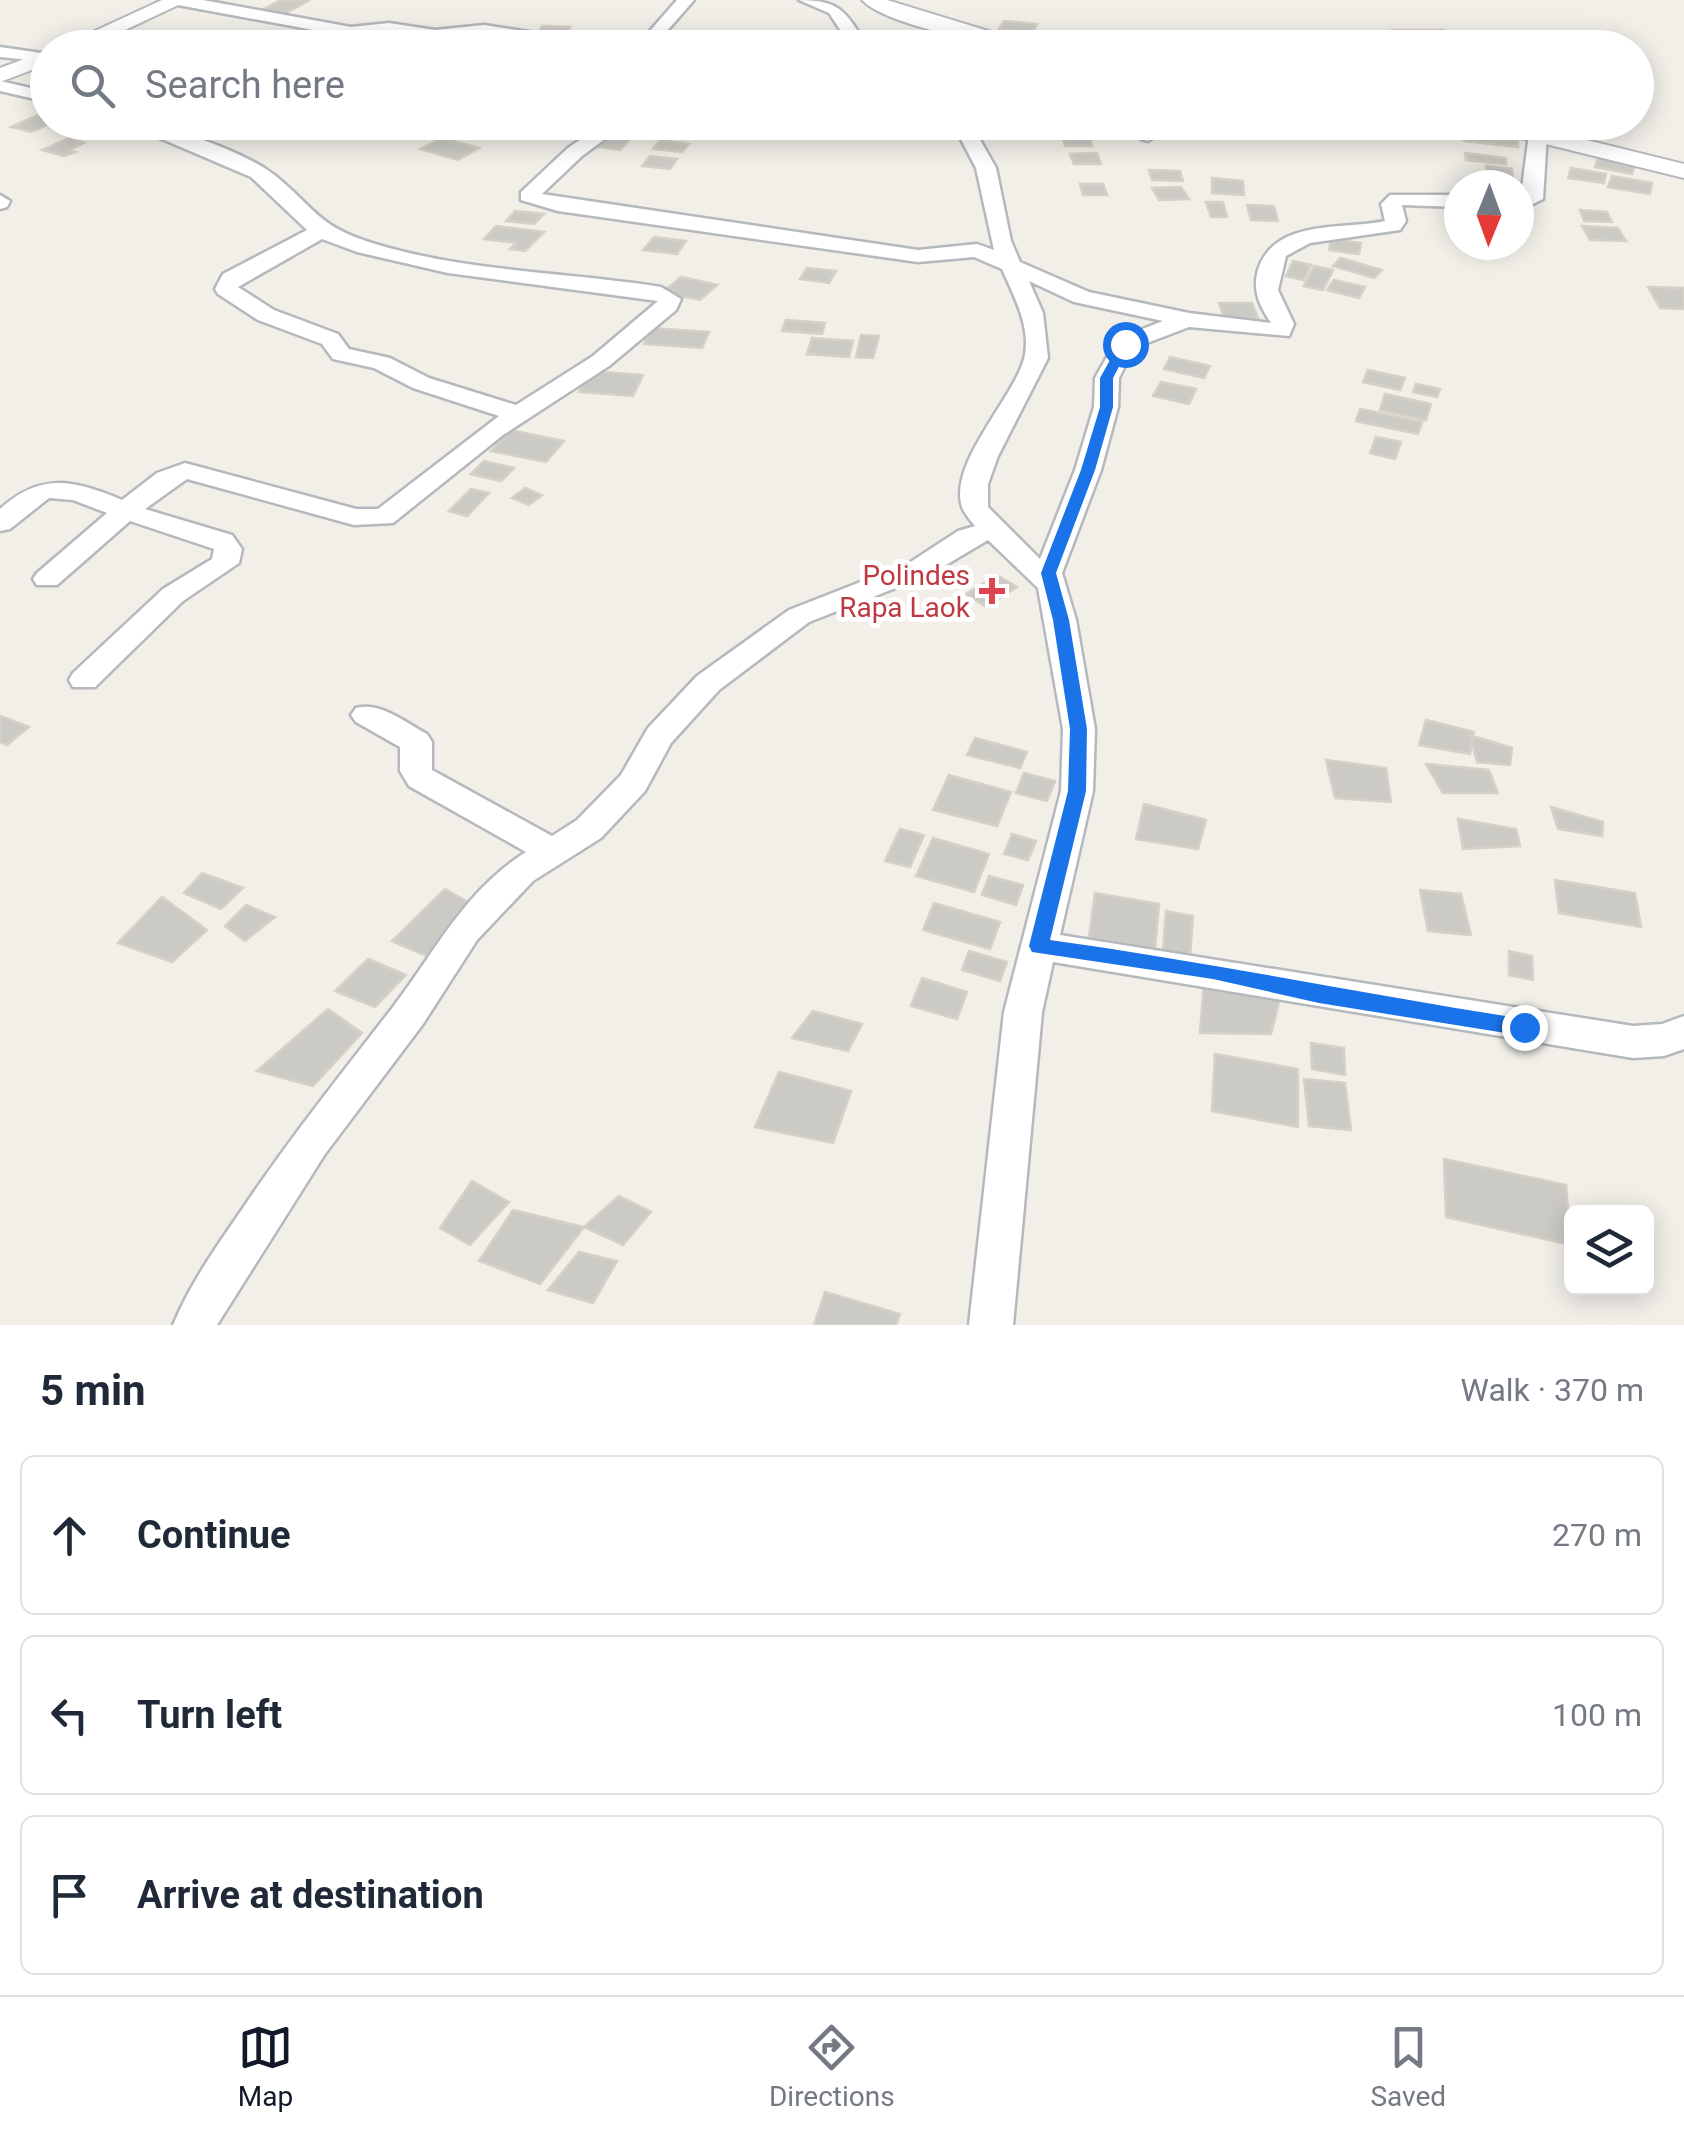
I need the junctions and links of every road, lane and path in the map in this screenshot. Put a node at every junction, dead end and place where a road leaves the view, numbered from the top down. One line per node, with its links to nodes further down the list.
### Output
1 (178, 0): 5 (street); 6 (street)
2 (686, 0): 9 (street)
3 (807, 0): 10 (street)
4 (872, 0): 11 (street)
5 (109, 30)
6 (337, 30)
7 (358, 30): 8 (street)
8 (404, 30)
9 (659, 30)
10 (850, 30)
11 (965, 30)
12 (0, 52): 13 (street)
13 (30, 55)
14 (30, 67): 15 (street)
15 (1, 86): 16 (street)
16 (30, 93)
17 (177, 140): 25 (street)
18 (592, 140): 26 (street)
19 (971, 140): 26 (street)
20 (1538, 140): 23 (street)
21 (1562, 140): 22 (street)
22 (1684, 171)
23 (1534, 186)
24 (1444, 200): 27 (street)
25 (322, 231): 28 (street); 28 (street)
26 (1011, 263): 27 (street); 31 (street)
27 (1187, 320): 33 (street)
28 (519, 414): 29 (street)
29 (125, 510): 30 (street); 32 (street); 34 (street)
30 (0, 523)
31 (994, 529): 33 (street); 36 (street)
32 (47, 578)
33 (1049, 583): 37 (street)
34 (84, 680)
35 (367, 715): 36 (street)
36 (554, 852): 39 (street)
37 (1038, 946): 38 (street); 40 (street)
38 (1684, 1032)
39 (195, 1325)
40 (991, 1325)

